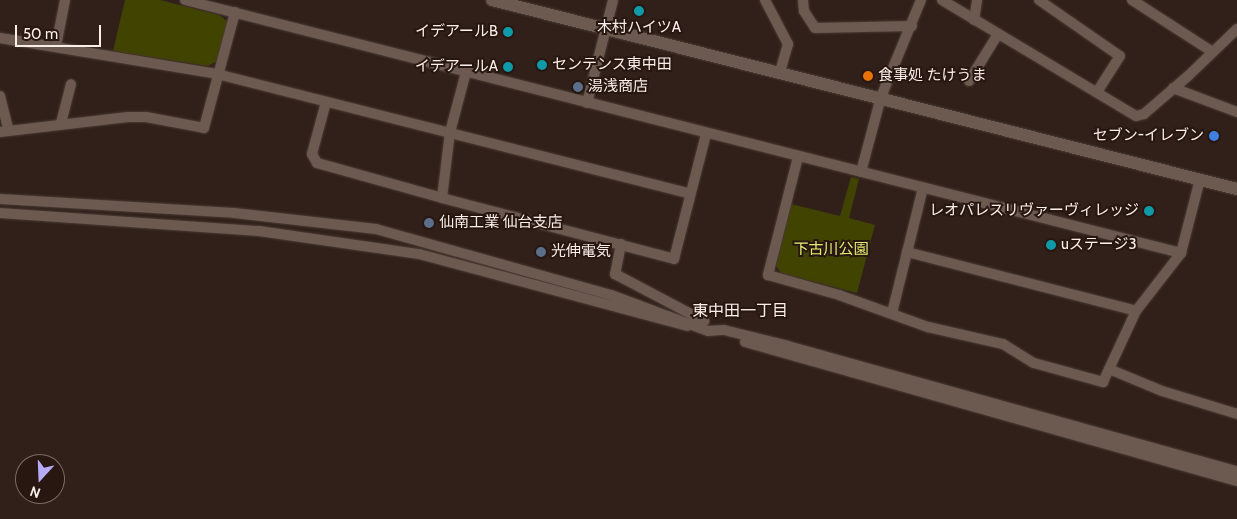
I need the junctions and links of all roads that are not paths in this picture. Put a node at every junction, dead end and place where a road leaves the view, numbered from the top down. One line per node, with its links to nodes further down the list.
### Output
1 (65, 0): 19 (street)
2 (186, 0): 12 (street)
3 (492, 0): 15 (street)
4 (613, 0): 15 (street)
5 (765, 0): 22 (street)
6 (804, 0): 14 (street)
7 (921, 0): 14 (street)
8 (942, 0): 13 (street)
9 (978, 0): 13 (street)
10 (1039, 0): 27 (street)
11 (1132, 0): 20 (street)
12 (235, 12): 21 (street); 23 (street)
13 (974, 20): 17 (street)
14 (912, 26): 29 (street)
15 (606, 29): 22 (street); 31 (street)
16 (1237, 29): 20 (street)
17 (998, 34): 24 (street); 27 (street)
18 (0, 38): 19 (street)
19 (56, 46): 23 (street)
20 (1211, 51): 26 (street)
21 (466, 72): 31 (street); 35 (street)
22 (780, 72): 29 (street)
23 (217, 74): 30 (street); 33 (street)
24 (968, 81)
25 (71, 84): 33 (street)
26 (1173, 88): 27 (street); 32 (street)
27 (1096, 92)
28 (0, 96): 34 (street)
29 (881, 97): 38 (street); 39 (street)
30 (326, 102): 35 (street); 43 (street)
31 (587, 103): 36 (street)
32 (1237, 112)
33 (61, 124): 34 (street)
34 (4, 130)
35 (450, 132): 42 (street); 43 (street)
36 (706, 134): 37 (street); 42 (street)
37 (798, 157): 38 (street); 50 (street)
38 (861, 172): 40 (street)
39 (1200, 179): 41 (street); 48 (street)
40 (923, 188): 47 (street); 48 (street)
41 (1237, 189)
42 (690, 194): 46 (street)
43 (442, 198): 46 (street)
44 (0, 199): 51 (street)
45 (0, 213): 51 (street)
46 (621, 244): 51 (street)
47 (907, 252): 49 (street); 50 (street)
48 (1181, 253): 49 (street)
49 (1136, 311): 52 (street)
50 (892, 313): 52 (street)
51 (708, 331): 54 (street); 55 (street)
52 (1110, 369): 53 (street)
53 (1237, 414)
54 (1237, 471)
55 (1237, 481)

